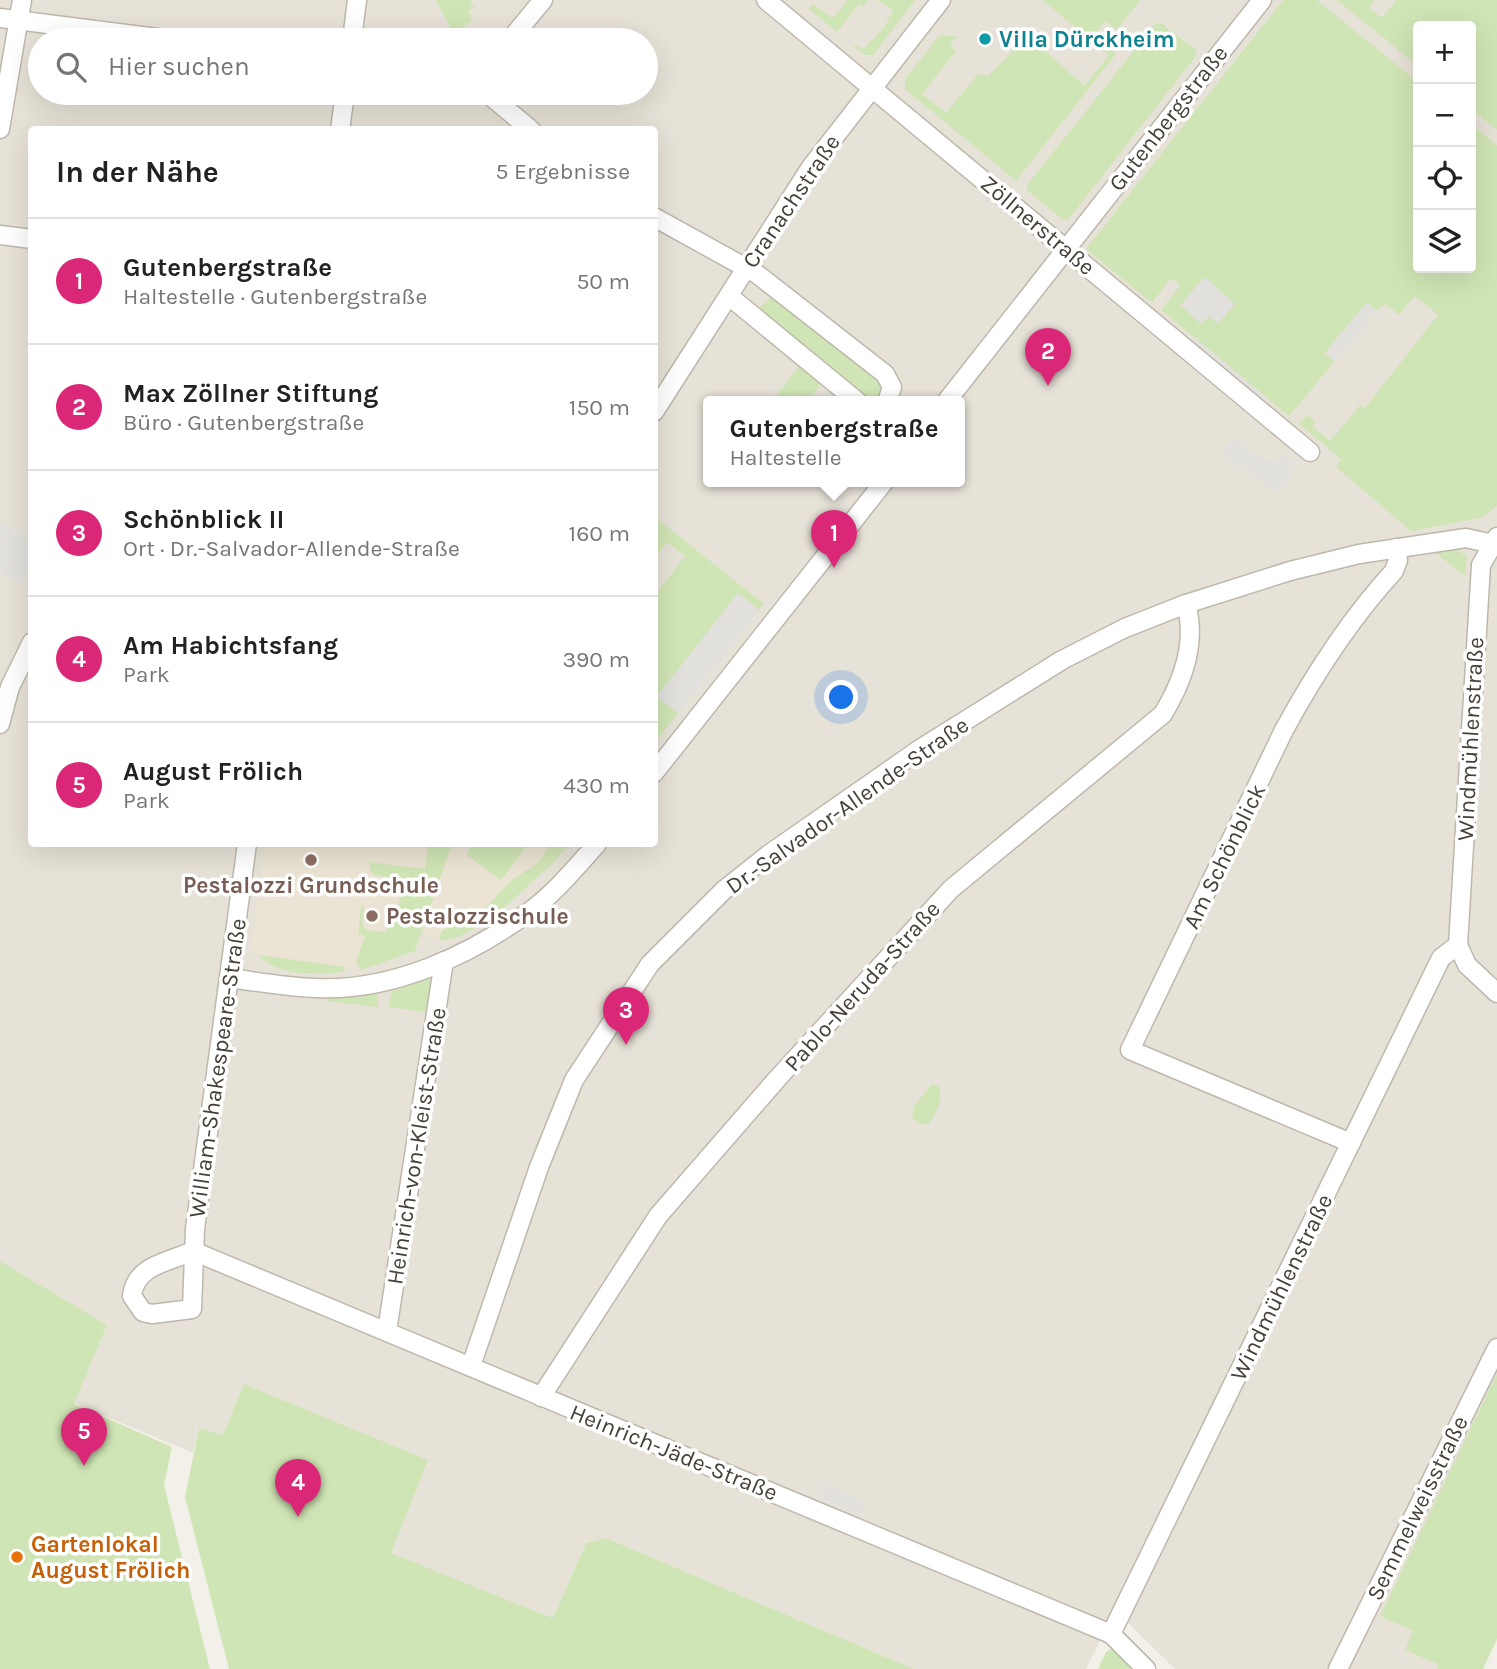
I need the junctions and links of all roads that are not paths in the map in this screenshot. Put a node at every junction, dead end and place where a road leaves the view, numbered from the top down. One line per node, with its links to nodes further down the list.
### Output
1 (22, 0): 7 (street)
2 (357, 0): 9 (street)
3 (543, 0): 10 (street)
4 (766, 0): 11 (street, Zöllnerstraße)
5 (941, 0): 11 (street, Cranachstraße)
6 (1262, 0): 20 (street, Gutenbergstraße)
7 (9, 19): 8 (street); 16 (street)
8 (79, 28)
9 (354, 28)
10 (520, 28)
11 (871, 87): 20 (street, Zöllnerstraße); 21 (street, Cranachstraße)
12 (343, 105): 14 (street)
13 (501, 105): 15 (street)
14 (341, 126)
15 (526, 126)
16 (0, 129)
17 (658, 219): 21 (street)
18 (0, 235): 19 (street)
19 (28, 238)
20 (1066, 247): 25 (street, Gutenbergstraße); 27 (street, Zöllnerstraße)
21 (746, 268): 22 (street, Cranachstraße); 24 (street)
22 (729, 296): 23 (street); 26 (street, Cranachstraße)
23 (851, 396)
24 (889, 396)
25 (951, 396)
26 (658, 406)
27 (1310, 452)
28 (880, 487): 34 (street)
29 (1495, 540): 30 (street); 37 (street, Windmühlenstraße)
30 (1396, 548): 31 (street, Dr.-Salvador-Allende-Straße); 41 (street, Am Schönblick)
31 (1186, 604): 45 (street, Dr.-Salvador-Allende-Straße); 46 (street, Pablo-Neruda-Straße)
32 (28, 650): 33 (street)
33 (0, 724)
34 (658, 768)
35 (247, 847): 39 (street, William-Shakespeare-Straße)
36 (594, 847): 38 (street)
37 (1458, 945): 40 (street); 41 (street, Windmühlenstraße)
38 (444, 961): 39 (street); 43 (street, Heinrich-von-Kleist-Straße)
39 (230, 978): 42 (street, William-Shakespeare-Straße)
40 (1497, 993)
41 (1351, 1143): 47 (street, Windmühlenstraße)
42 (193, 1251): 43 (street, Heinrich-Jäde-Straße)
43 (387, 1331): 45 (street, Heinrich-Jäde-Straße)
44 (1497, 1348): 49 (street, Semmelweisstraße)
45 (471, 1366): 46 (street, Heinrich-Jäde-Straße)
46 (541, 1397): 47 (street, Heinrich-Jäde-Straße)
47 (1111, 1634): 48 (street, Heinrich-Jäde-Straße)
48 (1146, 1669)
49 (1338, 1669)

